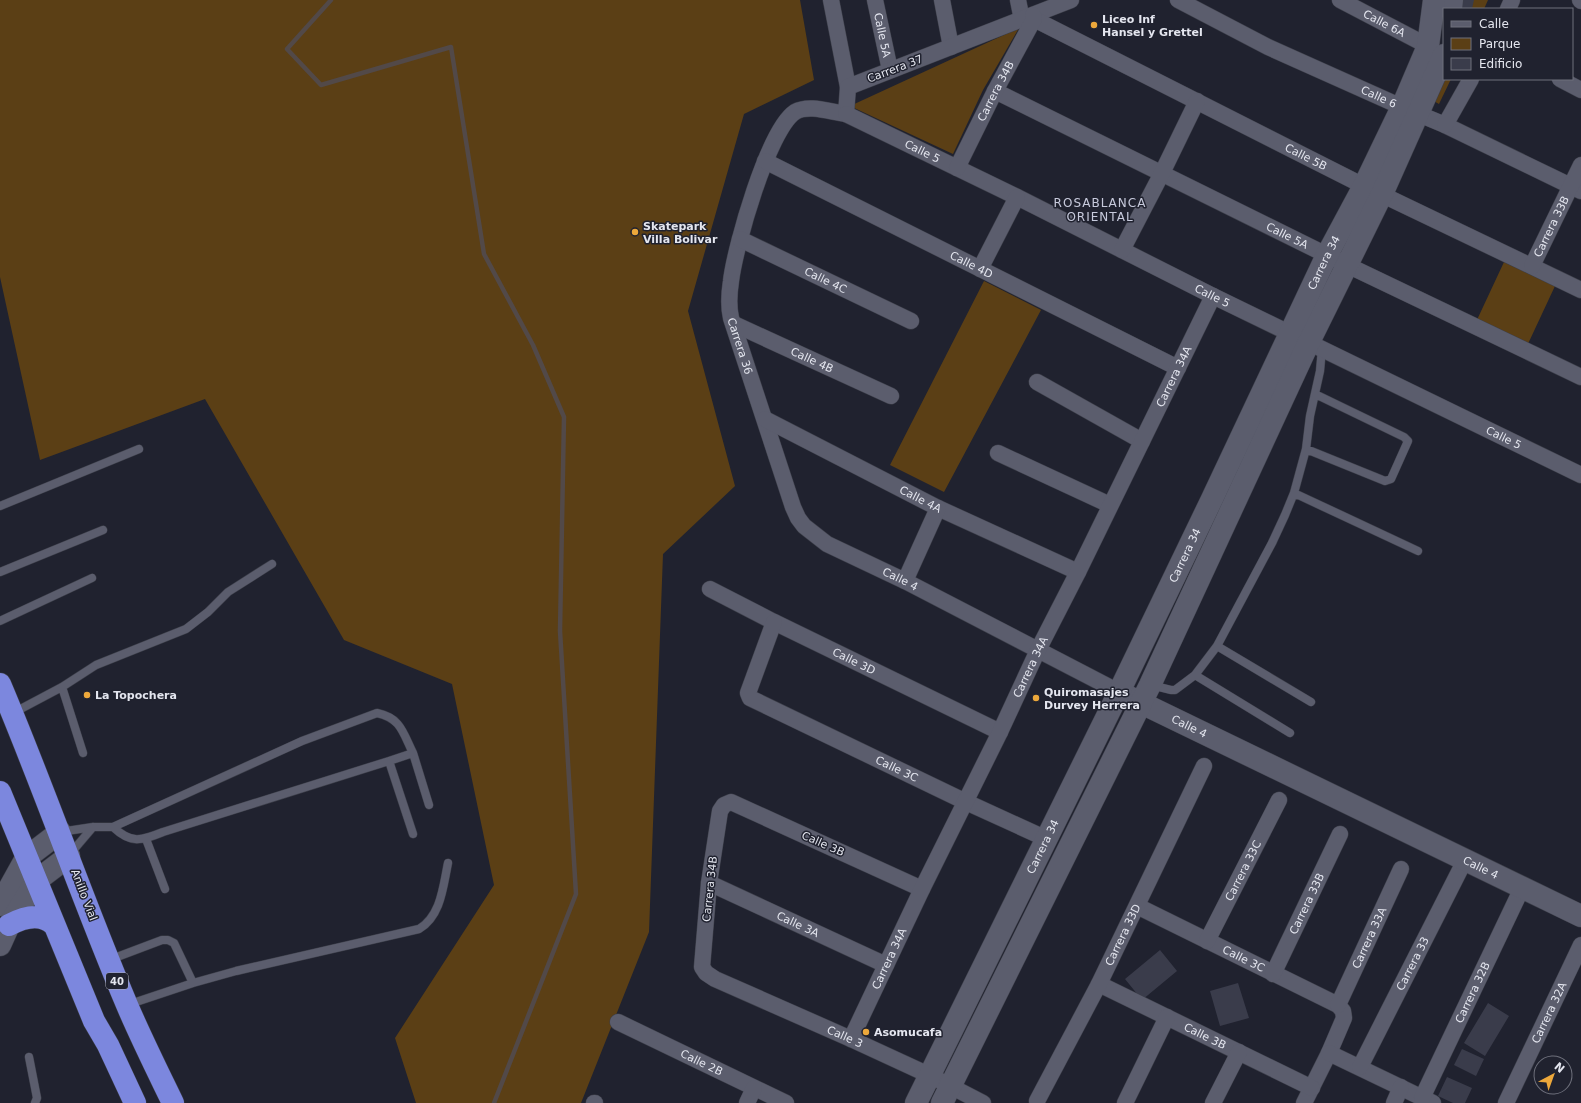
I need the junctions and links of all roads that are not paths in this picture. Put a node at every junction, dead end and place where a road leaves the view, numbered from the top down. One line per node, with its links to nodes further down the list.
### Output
1 (831, 0): 15 (street)
2 (875, 0): 12 (street, Calle 5A)
3 (942, 0): 10 (street)
4 (1018, 0): 9 (street)
5 (1071, 0): 9 (street, Carrera 37)
6 (1178, 0): 19 (street, Calle 6)
7 (1340, 0): 11 (street, Calle 6A)
8 (1434, 0): 11 (street, Carrera 34)
9 (1030, 18): 10 (street, Carrera 37); 17 (street, Carrera 34B); 18 (street, Calle 5B)
10 (951, 47): 12 (street, Carrera 37)
11 (1436, 51): 19 (street, Carrera 34)
12 (890, 70): 15 (street, Carrera 37)
13 (1470, 80): 21 (street)
14 (1562, 80): 16 (street)
15 (848, 87): 20 (street)
16 (1581, 90)
17 (994, 91): 24 (street, Carrera 34B); 25 (street, Calle 5A)
18 (1197, 100): 25 (street); 27 (street, Calle 5B)
19 (1410, 111): 21 (street, Calle 6); 27 (street, Carrera 34)
20 (846, 114): 22 (street); 24 (street, Calle 5)
21 (1445, 125): 26 (street, Calle 6)
22 (765, 161): 29 (street, Carrera 36); 34 (street, Calle 4D)
23 (1581, 165): 26 (street, Carrera 33B)
24 (957, 168): 28 (street, Calle 5)
25 (1162, 173): 30 (street); 31 (street, Calle 5A)
26 (1576, 189): 33 (street, Carrera 33B)
27 (1373, 190): 31 (street, Carrera 34); 32 (street, Carrera 34); 33 (street, Calle 5B)
28 (1018, 197): 30 (street, Calle 5); 34 (street)
29 (740, 239): 37 (street, Calle 4C); 38 (street, Carrera 36)
30 (1122, 250): 36 (street, Calle 5)
31 (1326, 255): 32 (street, Calle 5A); 39 (street, Carrera 34)
32 (1347, 265): 39 (street, Carrera 34); 41 (street, Calle 5A)
33 (1532, 266): 35 (street, Calle 5B)
34 (980, 269): 40 (street, Calle 4D)
35 (1581, 290)
36 (1213, 296): 39 (street, Calle 5); 40 (street, Carrera 34A)
37 (911, 321)
38 (734, 324): 44 (street, Calle 4B); 45 (street, Carrera 36)
39 (1307, 341): 43 (lane); 50 (street, Calle 5); 71 (street, Carrera 34); 72 (street, Carrera 34)
40 (1178, 368): 46 (street, Carrera 34A)
41 (1581, 377)
42 (1037, 382): 46 (street)
43 (1315, 394): 48 (lane); 48 (lane)
44 (891, 396)
45 (765, 419): 54 (street, Calle 4A); 55 (street, Carrera 36)
46 (1142, 441): 52 (street, Carrera 34A)
47 (139, 449): 53 (lane)
48 (1306, 449): 51 (lane)
49 (998, 452): 52 (street)
50 (1581, 475)
51 (1294, 493): 57 (lane); 66 (lane)
52 (1110, 505): 60 (street, Carrera 34A)
53 (0, 506)
54 (938, 508): 60 (street, Calle 4A); 62 (street)
55 (804, 526): 62 (street, Calle 4)
56 (102, 530): 59 (lane)
57 (1418, 551)
58 (272, 564): 70 (lane)
59 (0, 572)
60 (1078, 572): 67 (street, Carrera 34A)
61 (92, 578): 64 (lane)
62 (905, 581): 67 (street, Calle 4)
63 (710, 589): 65 (street, Calle 3D)
64 (0, 621)
65 (774, 622): 75 (street, Calle 3D); 83 (street, Calle 3C)
66 (1217, 646): 68 (lane); 73 (lane)
67 (1038, 650): 71 (street, Calle 4); 75 (street, Carrera 34A)
68 (1196, 675): 72 (lane); 76 (lane)
69 (0, 684): 74 (highway, Anillo Vial / 40)
70 (62, 687): 74 (lane); 77 (lane)
71 (1119, 692): 72 (street, Calle 4); 92 (street, Carrera 34)
72 (1145, 694): 95 (street, Calle 4); 130 (street, Carrera 34)
73 (1312, 702)
74 (12, 713): 88 (highway, Anillo Vial / 40)
75 (1000, 732): 83 (street, Carrera 34A)
76 (1290, 733)
77 (83, 753)
78 (413, 753): 79 (lane); 84 (lane); 87 (lane)
79 (389, 761): 89 (lane); 91 (lane)
80 (1204, 766): 104 (street, Carrera 33D)
81 (0, 792): 94 (highway)
82 (1279, 800): 108 (street, Carrera 33C)
83 (966, 802): 92 (street, Calle 3C); 102 (street, Carrera 34A)
84 (429, 805)
85 (724, 805): 99 (street, Carrera 34B); 102 (street, Calle 3B)
86 (93, 827): 87 (lane); 88 (lane); 93 (lane)
87 (113, 827): 91 (lane)
88 (60, 832): 93 (highway, Anillo Vial / 40); 94 (street)
89 (413, 834)
90 (1340, 834): 114 (street, Carrera 33B)
91 (146, 839): 101 (lane)
92 (1048, 839): 126 (street, Carrera 34)
93 (69, 856): 98 (street); 111 (highway, Anillo Vial / 40)
94 (26, 858): 98 (highway); 103 (street)
95 (1465, 860): 100 (street, Calle 4); 125 (street, Carrera 33)
96 (448, 863): 115 (lane)
97 (1401, 870): 118 (street, Carrera 33A)
98 (36, 881): 106 (street); 107 (highway)
99 (709, 883): 112 (street, Calle 3A); 113 (street, Carrera 34B)
100 (1522, 888): 105 (street, Calle 4); 131 (street, Carrera 32B)
101 (165, 889)
102 (922, 890): 112 (street, Carrera 34A)
103 (0, 905)
104 (1137, 906): 108 (street, Calle 3C); 116 (street, Carrera 33D)
105 (1581, 916)
106 (9, 925): 107 (highway); 109 (street)
107 (54, 925): 134 (highway)
108 (1207, 941): 114 (street, Calle 3C)
109 (0, 945)
110 (1581, 945): 144 (street, Carrera 32A)
111 (109, 960): 115 (lane); 117 (highway, Anillo Vial / 40)
112 (886, 965): 121 (street, Carrera 34A)
113 (706, 973): 121 (street, Calle 3)
114 (1274, 974): 118 (street, Calle 3C)
115 (193, 983): 117 (lane)
116 (1098, 984): 119 (street, Calle 3B); 132 (street, Carrera 33D)
117 (127, 1005): 135 (highway, Anillo Vial / 40)
118 (1341, 1012): 123 (street, Carrera 33A)
119 (1167, 1017): 122 (street, Calle 3B); 140 (street)
120 (618, 1022): 128 (street, Calle 2B)
121 (851, 1039): 126 (street, Calle 3)
122 (1239, 1052): 129 (street, Calle 3B); 141 (street)
123 (1329, 1053): 125 (street); 129 (street, Carrera 33A)
124 (29, 1057): 133 (lane)
125 (1360, 1067): 127 (street)
126 (929, 1075): 130 (street, Calle 3); 138 (street, Carrera 34)
127 (1401, 1087): 131 (street); 143 (street)
128 (754, 1088): 136 (street); 137 (street, Calle 2B)
129 (1312, 1088): 142 (street, Carrera 33A)
130 (946, 1095): 139 (street, Calle 3)
131 (1428, 1100)
132 (1037, 1101)
133 (36, 1103)
134 (135, 1103)
135 (173, 1103)
136 (747, 1103)
137 (786, 1103)
138 (916, 1103)
139 (983, 1103)
140 (1125, 1103)
141 (1213, 1103)
142 (1304, 1103)
143 (1394, 1103)
144 (1506, 1103)

